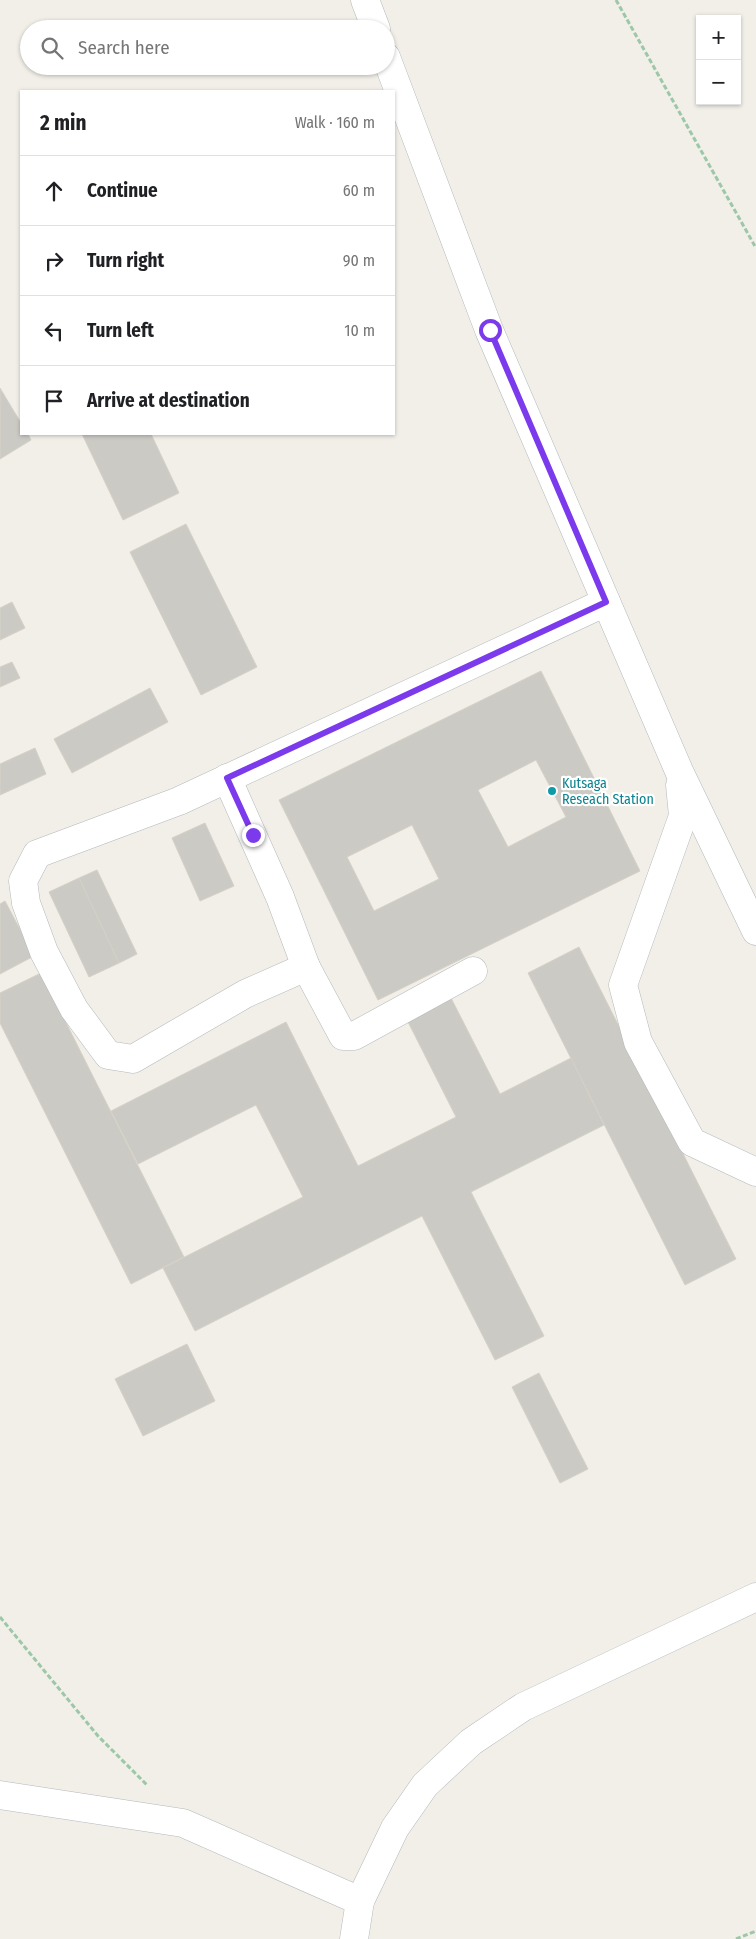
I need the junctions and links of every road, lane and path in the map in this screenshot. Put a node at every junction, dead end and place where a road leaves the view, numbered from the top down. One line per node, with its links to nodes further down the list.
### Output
1 (365, 0): 3 (street)
2 (616, 0): 5 (path)
3 (373, 20)
4 (393, 75): 6 (street)
5 (756, 248)
6 (606, 602): 7 (street); 8 (street)
7 (679, 771): 9 (street); 12 (street)
8 (227, 778): 10 (street); 10 (street)
9 (756, 931)
10 (306, 967): 11 (street)
11 (473, 971)
12 (756, 1172)
13 (756, 1598): 17 (street)
14 (0, 1617): 15 (path)
15 (150, 1789)
16 (0, 1795): 17 (street)
17 (360, 1901): 19 (street)
18 (756, 1931): 20 (path)
19 (354, 1939)
20 (736, 1939)

